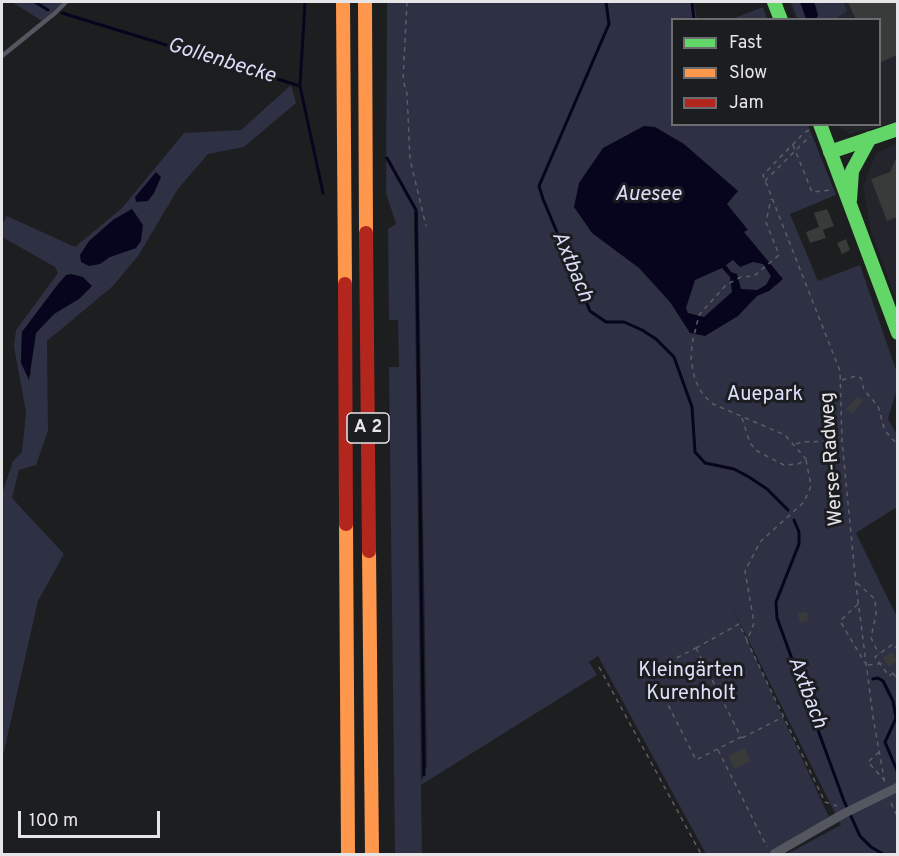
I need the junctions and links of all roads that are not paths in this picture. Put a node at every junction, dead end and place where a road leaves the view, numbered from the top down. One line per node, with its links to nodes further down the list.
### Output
1 (66, 2): 6 (lane)
2 (343, 2): 14 (main road, A 2)
3 (365, 2): 15 (main road, A 2)
4 (774, 2): 5 (main road)
5 (780, 18)
6 (2, 56)
7 (815, 127): 10 (main road)
8 (897, 129): 9 (main road)
9 (870, 138): 10 (main road); 11 (main road)
10 (830, 152): 11 (main road)
11 (849, 206): 12 (main road)
12 (897, 333)
13 (897, 787): 16 (street)
14 (348, 855)
15 (372, 855)
16 (772, 855)

